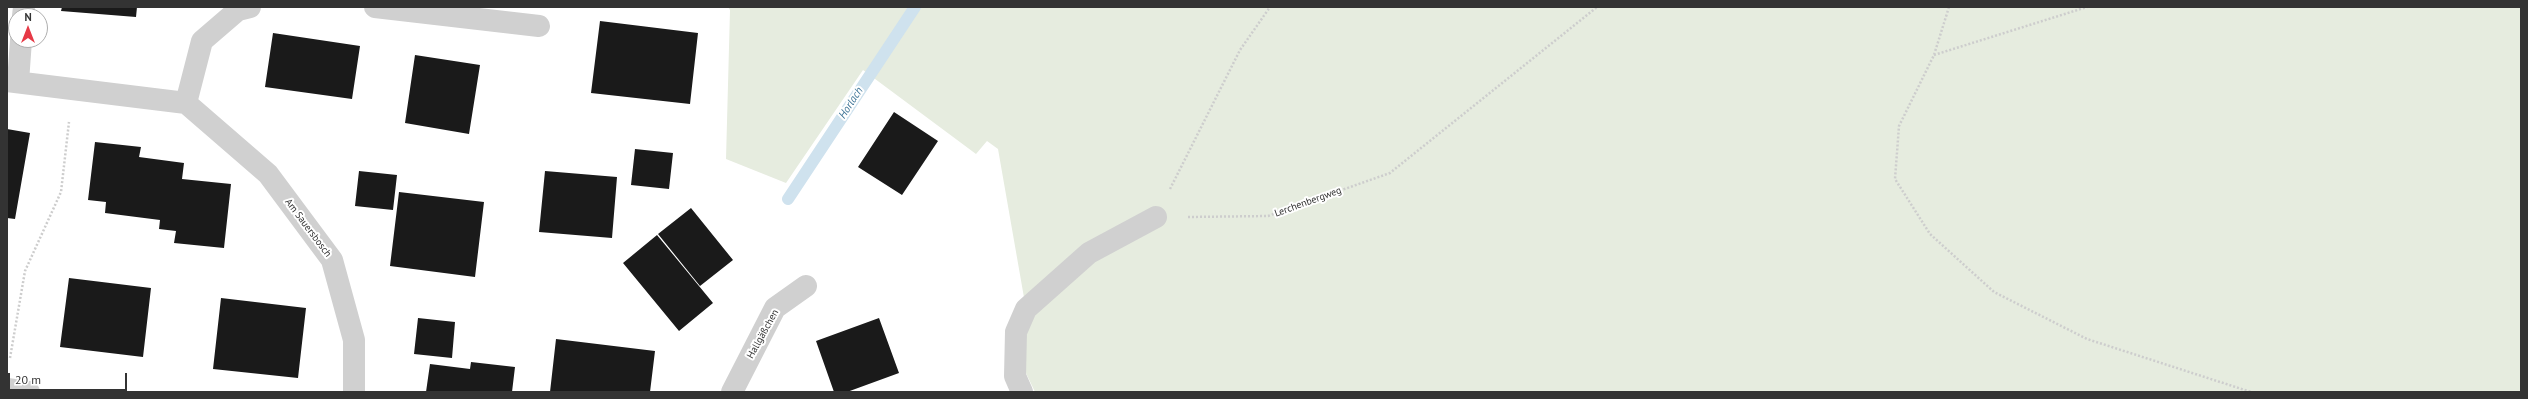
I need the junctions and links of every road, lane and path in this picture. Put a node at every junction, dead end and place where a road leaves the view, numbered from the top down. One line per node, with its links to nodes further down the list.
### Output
1 (250, 7): 12 (street)
2 (375, 7): 7 (street)
3 (1270, 7): 13 (path)
4 (1597, 7): 13 (path, Lerchenbergweg)
5 (1948, 7): 9 (path)
6 (2087, 7): 9 (path)
7 (539, 26)
8 (20, 48): 10 (street)
9 (1934, 55): 21 (path)
10 (13, 81): 11 (street)
11 (73, 88): 12 (street); 15 (path)
12 (186, 103): 18 (street, Am Sauersbosch)
13 (1156, 217): 20 (street)
14 (806, 286): 19 (street, Hallgäßchen)
15 (10, 361)
16 (7, 389): 17 (street)
17 (28, 392)
18 (354, 392)
19 (732, 392)
20 (1022, 392)
21 (2251, 392)

